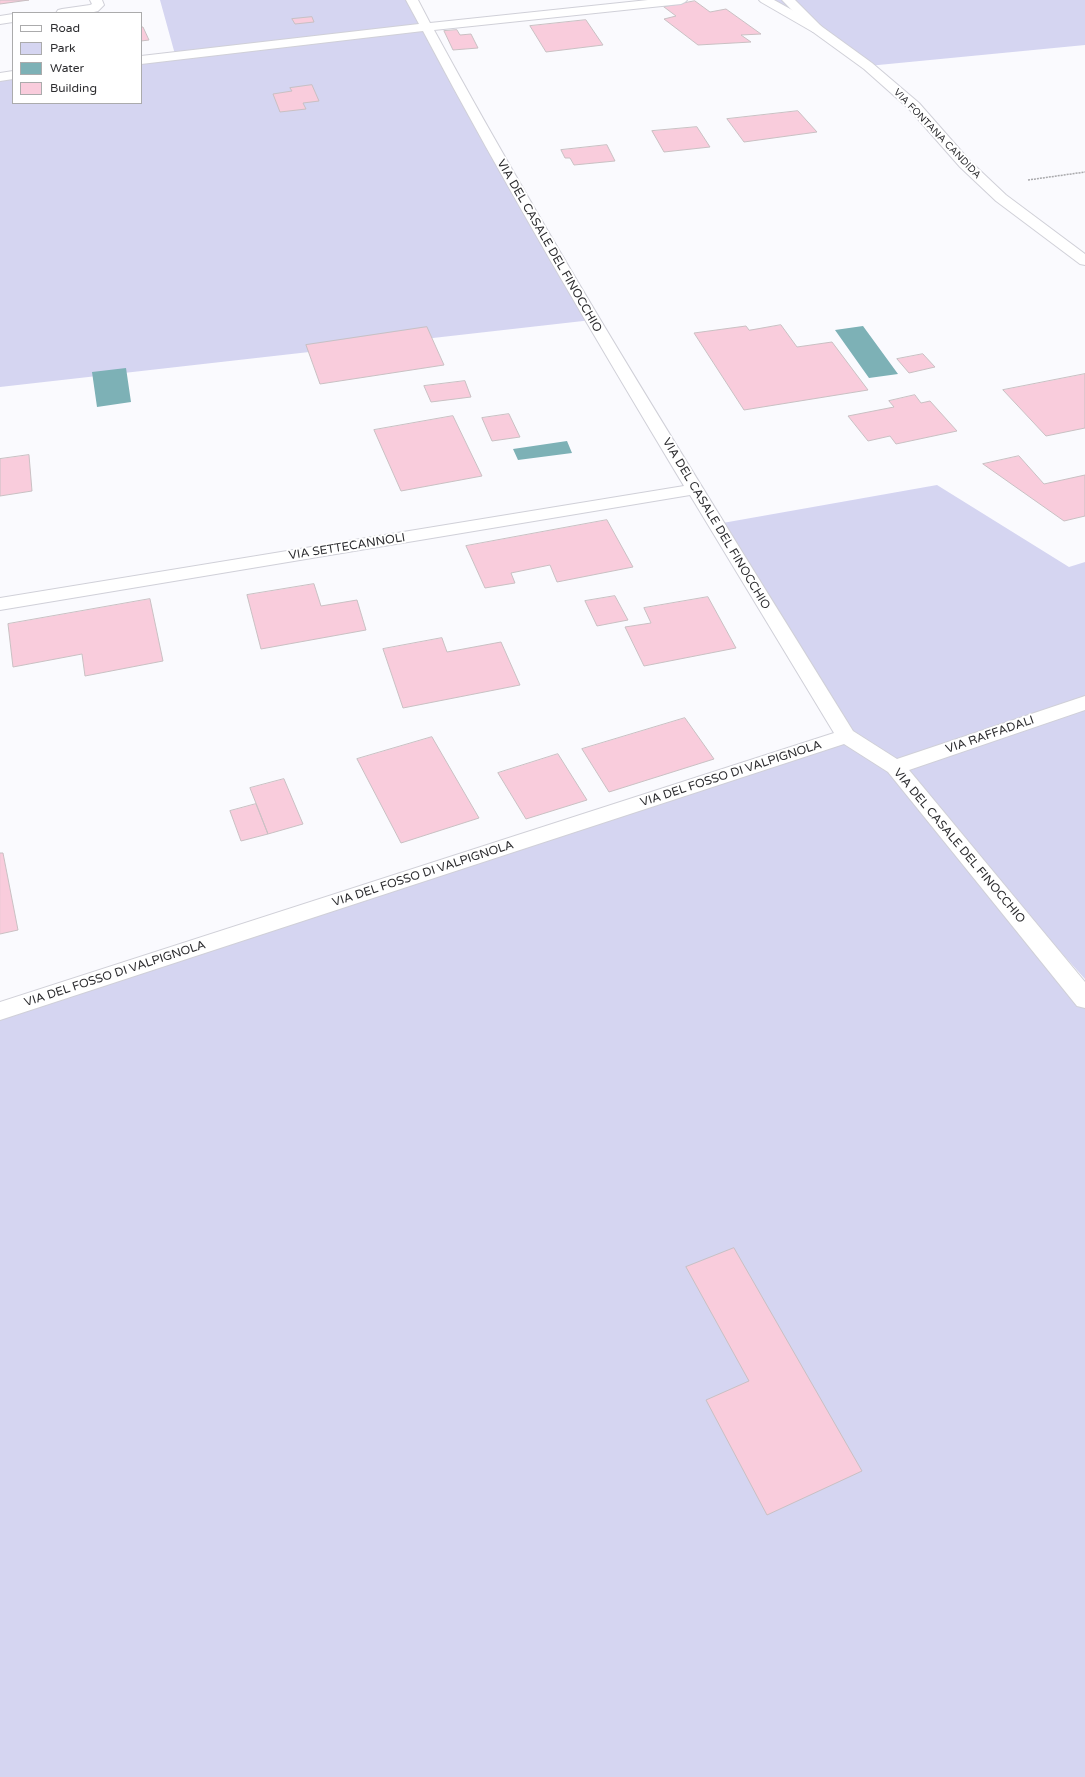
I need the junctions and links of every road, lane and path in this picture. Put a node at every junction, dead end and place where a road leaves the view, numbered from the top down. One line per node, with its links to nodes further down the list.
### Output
1 (96, 0): 6 (street)
2 (412, 0): 9 (street, VIA DEL CASALE DEL FINOCCHIO)
3 (681, 0): 9 (street)
4 (765, 0): 10 (street, VIA FONTANA CANDIDA)
5 (788, 0): 10 (street)
6 (68, 12)
7 (12, 18): 8 (street)
8 (0, 20)
9 (426, 27): 11 (street); 17 (street, VIA DEL CASALE DEL FINOCCHIO)
10 (817, 29): 15 (street, VIA FONTANA CANDIDA)
11 (142, 60)
12 (12, 75): 13 (street)
13 (0, 77)
14 (1085, 172): 15 (path)
15 (987, 185): 16 (street, VIA FONTANA CANDIDA)
16 (1085, 261)
17 (695, 489): 18 (street, VIA SETTECANNOLI); 20 (street, VIA DEL CASALE DEL FINOCCHIO)
18 (0, 604)
19 (1085, 703): 21 (street, VIA RAFFADALI)
20 (846, 736): 21 (street, VIA DEL CASALE DEL FINOCCHIO); 23 (street, VIA DEL FOSSO DI VALPIGNOLA)
21 (895, 767): 22 (street, VIA DEL CASALE DEL FINOCCHIO)
22 (1085, 999)
23 (0, 1011)

